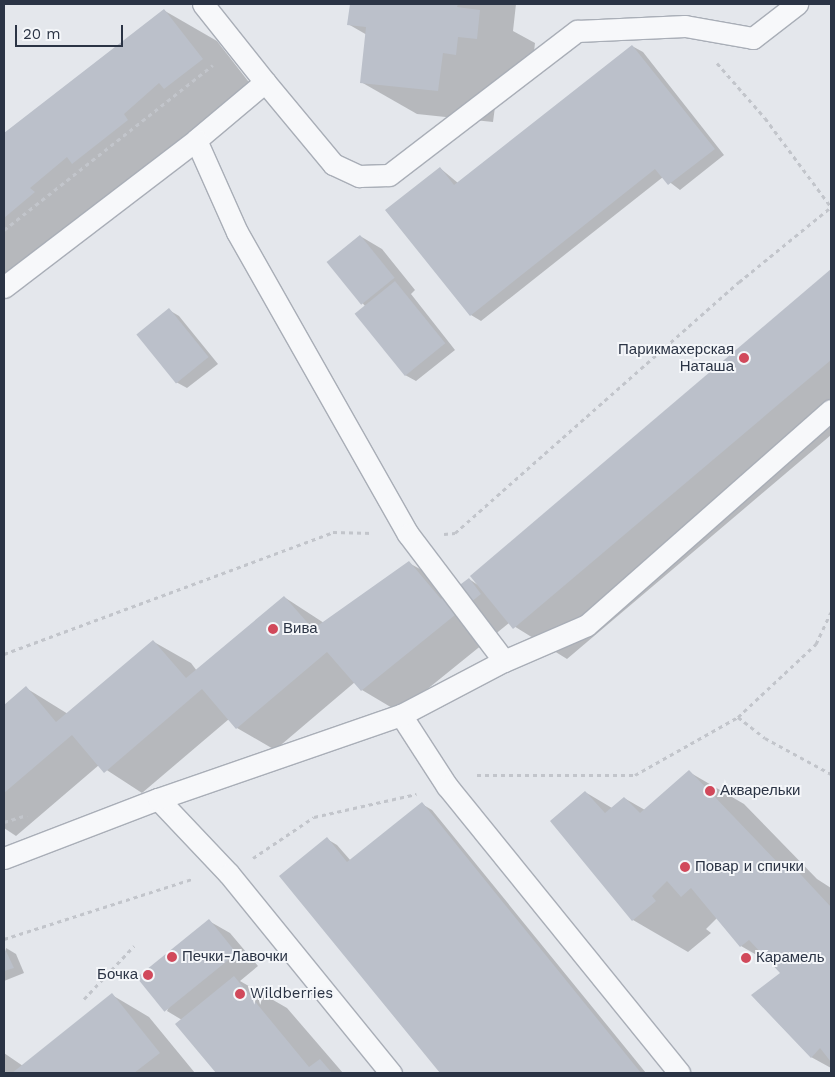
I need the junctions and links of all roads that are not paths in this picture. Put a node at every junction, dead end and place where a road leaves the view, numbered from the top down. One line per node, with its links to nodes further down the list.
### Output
1 (203, 4): 3 (lane)
2 (797, 4): 3 (lane)
3 (265, 82): 4 (lane)
4 (196, 140): 5 (lane); 7 (lane)
5 (4, 287)
6 (831, 410): 7 (lane)
7 (504, 661): 8 (lane)
8 (401, 716): 9 (lane); 12 (lane)
9 (158, 799): 10 (lane); 11 (lane)
10 (4, 858)
11 (391, 1073)
12 (678, 1073)

